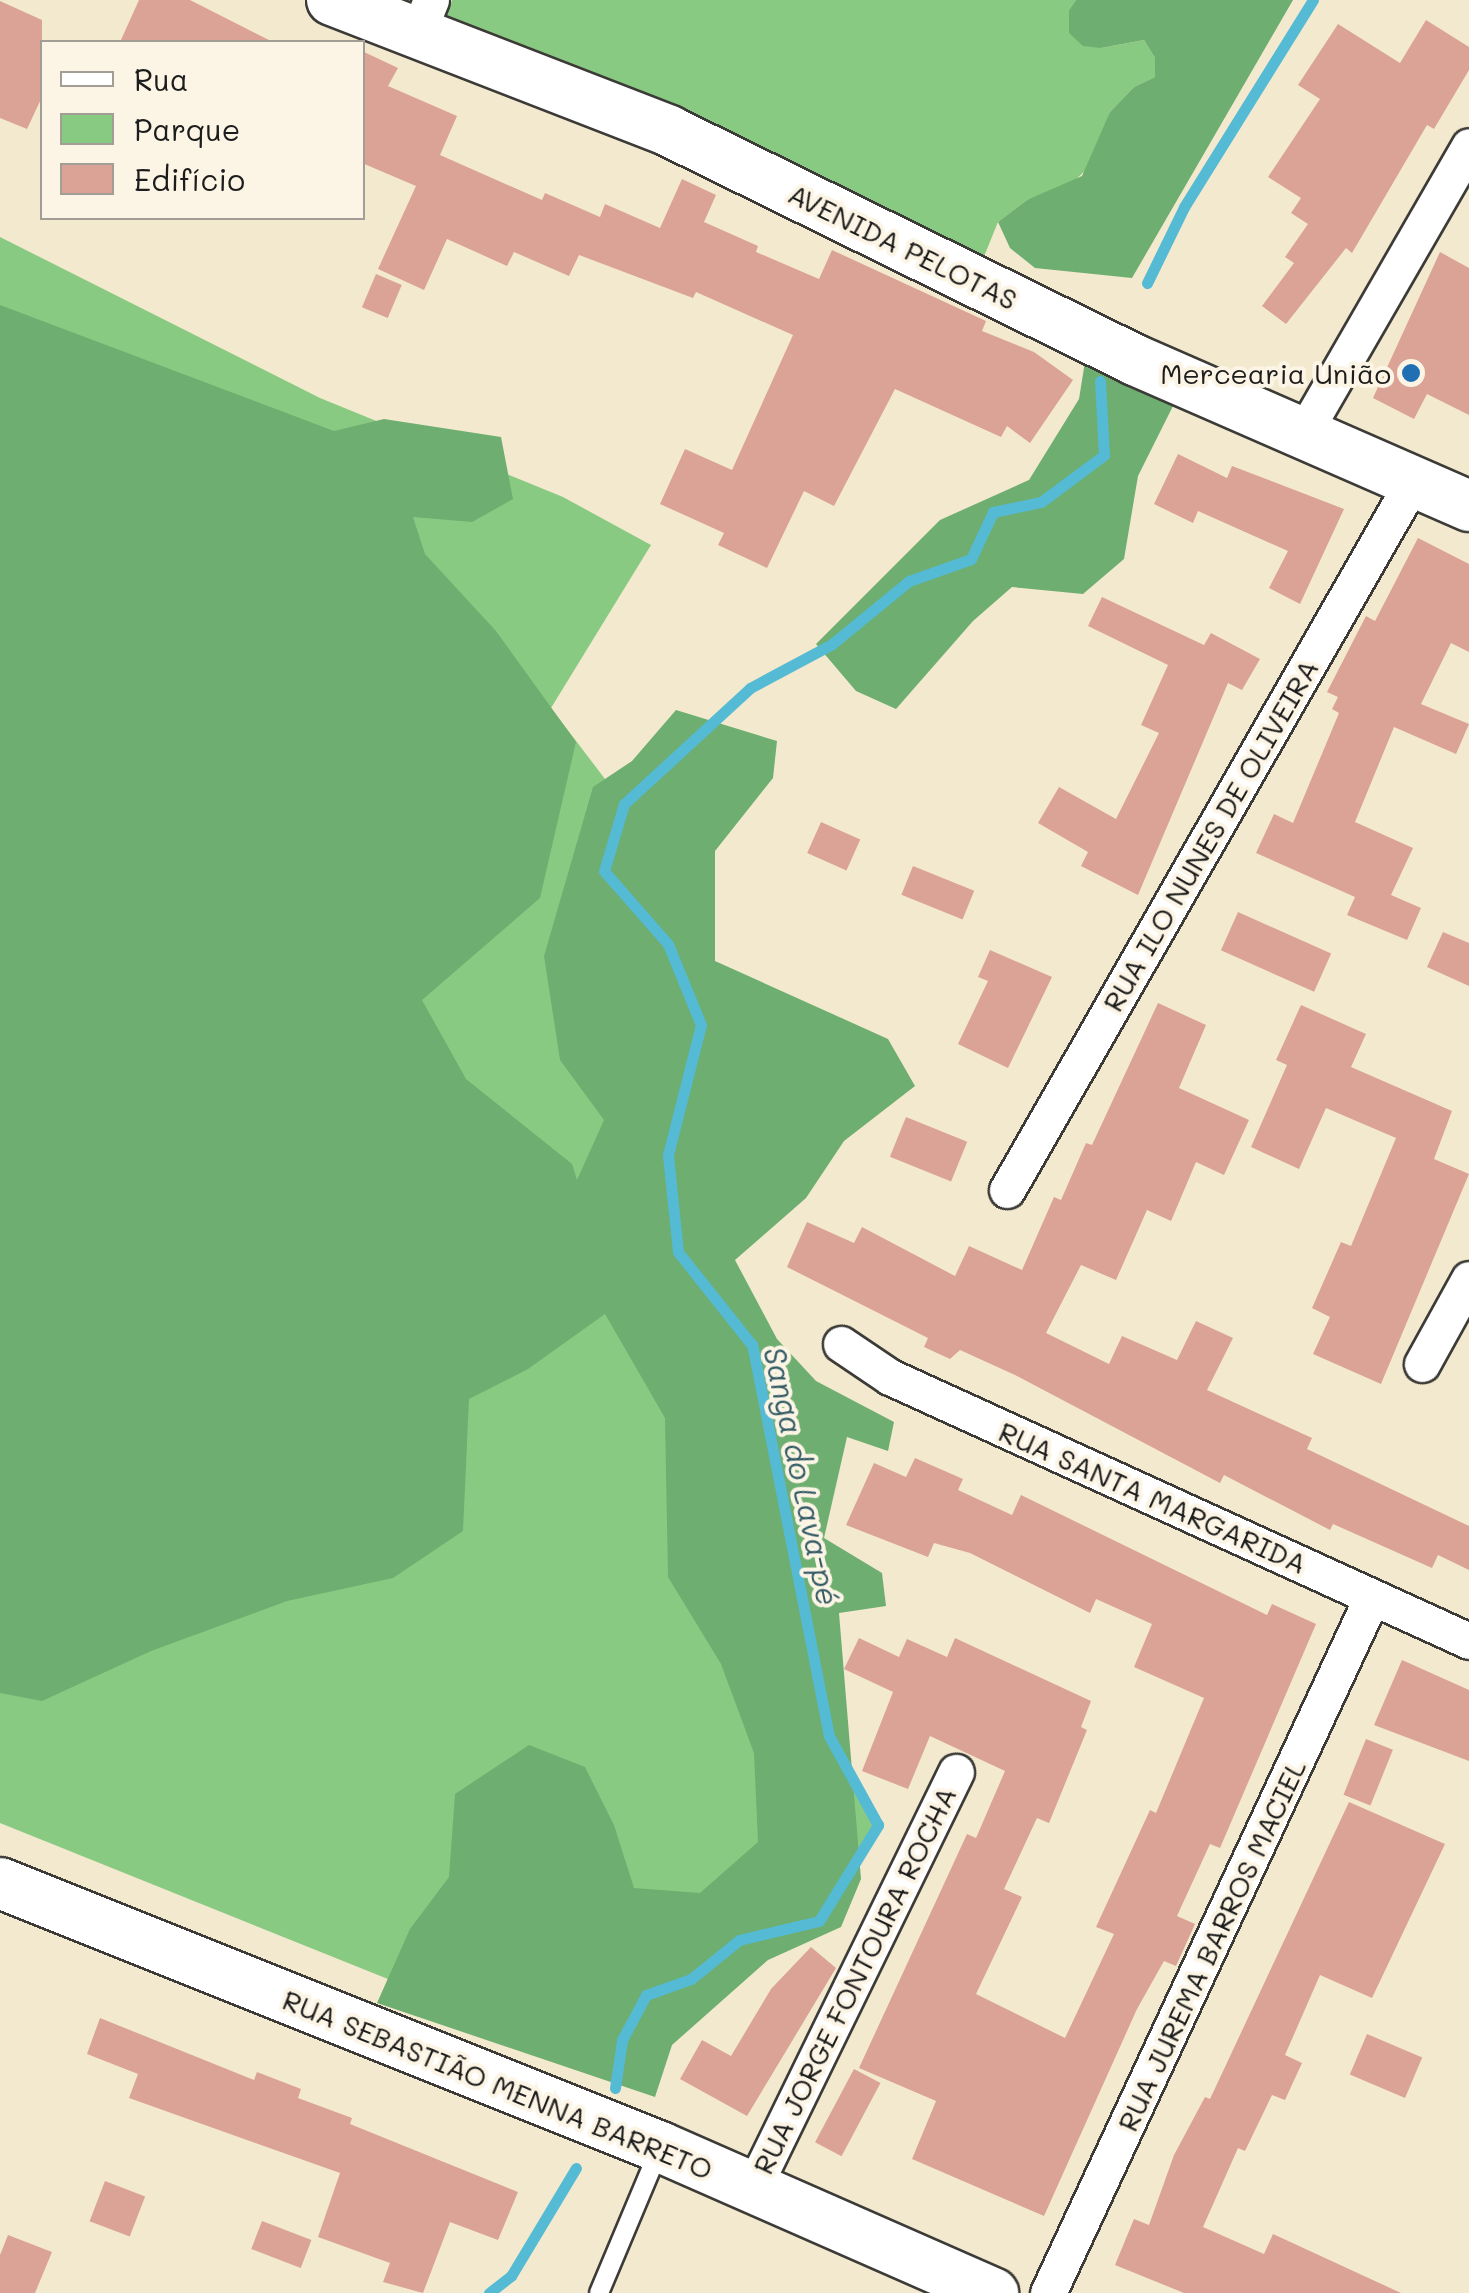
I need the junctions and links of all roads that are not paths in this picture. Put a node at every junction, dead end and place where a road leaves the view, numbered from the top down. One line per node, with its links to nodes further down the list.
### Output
1 (332, 0): 2 (street, AVENIDA PELOTAS)
2 (424, 19): 4 (street, AVENIDA PELOTAS)
3 (1469, 146): 4 (street)
4 (1304, 432): 5 (street, AVENIDA PELOTAS)
5 (1413, 481): 6 (street, AVENIDA PELOTAS); 7 (street, RUA ILO NUNES DE OLIVEIRA)
6 (1469, 506)
7 (1008, 1190)
8 (1469, 1280): 10 (street)
9 (841, 1344): 11 (street, RUA SANTA MARGARIDA)
10 (1422, 1364)
11 (1372, 1597): 12 (street, RUA SANTA MARGARIDA); 19 (street, RUA JUREMA BARROS MACIEL)
12 (1469, 1641)
13 (956, 1772): 16 (street, RUA JORGE FONTOURA ROCHA)
14 (0, 1883): 15 (street, RUA SEBASTIÃO MENNA BARRETO)
15 (660, 2147): 16 (street, RUA SEBASTIÃO MENNA BARRETO); 17 (lane)
16 (753, 2188): 18 (street, RUA SEBASTIÃO MENNA BARRETO)
17 (599, 2293)
18 (993, 2293)
19 (1048, 2293)

